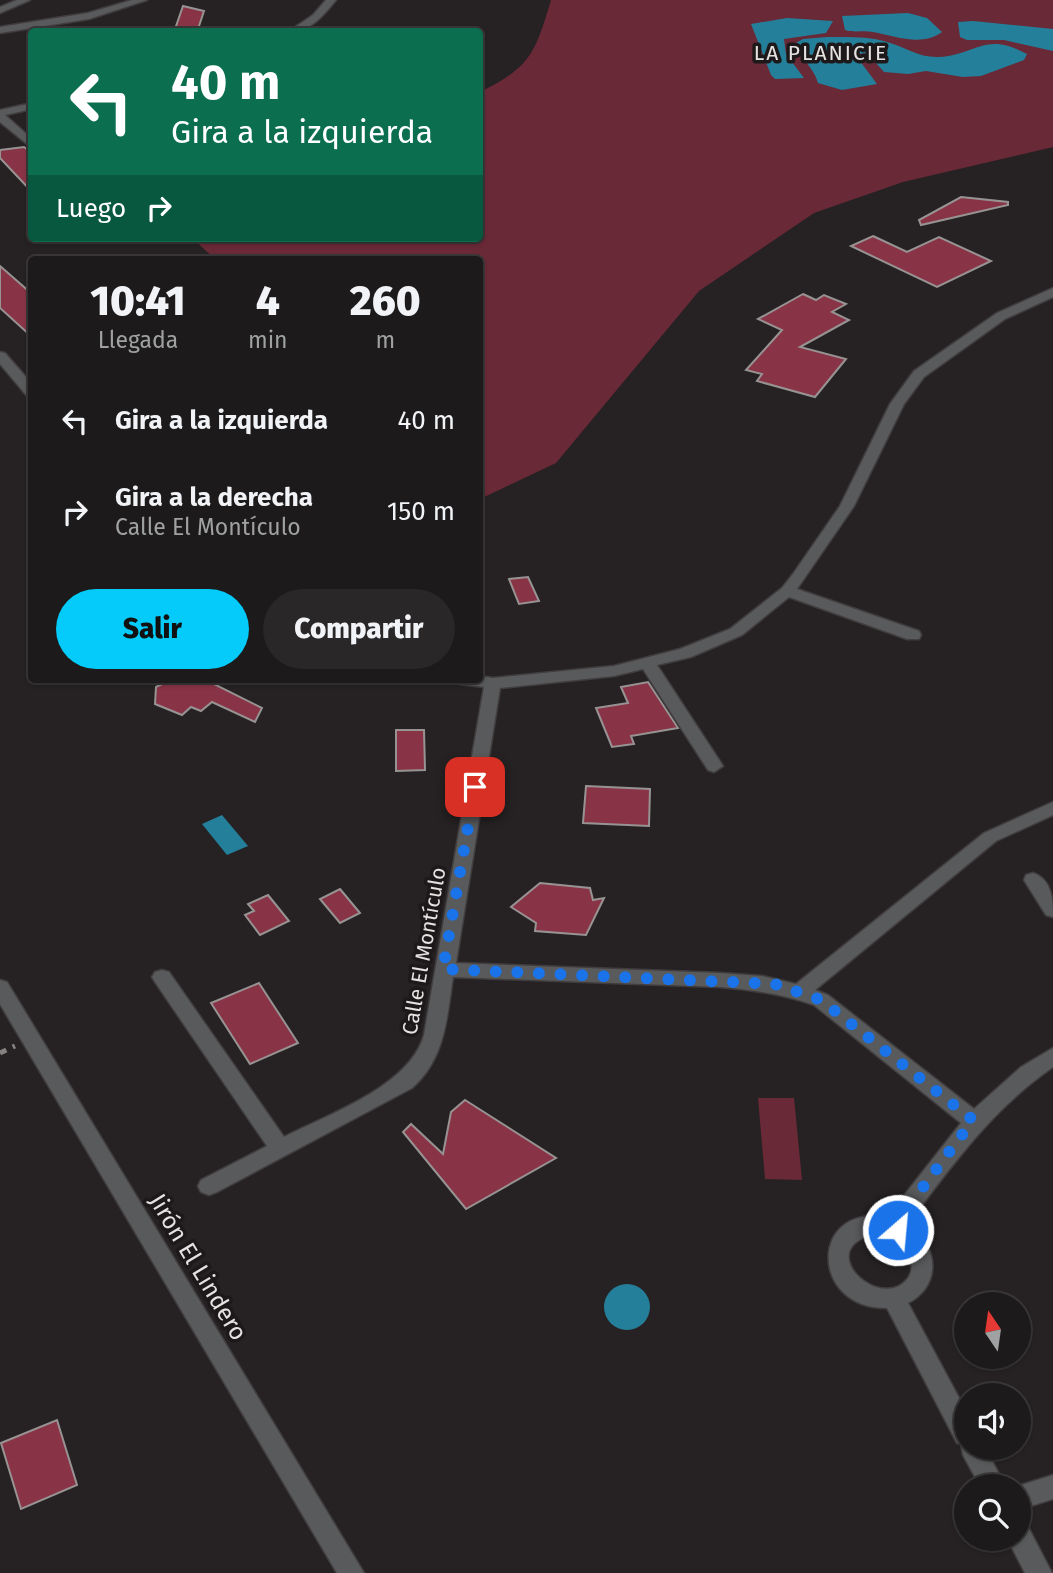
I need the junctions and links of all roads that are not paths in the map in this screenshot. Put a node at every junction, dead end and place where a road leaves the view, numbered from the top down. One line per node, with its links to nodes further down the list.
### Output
1 (25, 0): 4 (street)
2 (142, 0): 6 (street)
3 (331, 0): 5 (street)
4 (0, 10)
5 (299, 28)
6 (0, 30)
7 (28, 107): 8 (street)
8 (0, 115): 9 (street)
9 (28, 141)
10 (1053, 292): 13 (street)
11 (0, 356): 12 (street)
12 (28, 388)
13 (787, 591): 14 (street); 15 (street)
14 (913, 635)
15 (647, 663): 17 (street); 18 (street)
16 (483, 682): 17 (street)
17 (493, 683): 22 (street, Calle El Montículo)
18 (714, 766)
19 (1053, 808): 25 (street)
20 (1033, 880): 21 (street)
21 (1053, 910)
22 (443, 969): 25 (street); 28 (street, Calle El Montículo)
23 (162, 977): 28 (street)
24 (0, 987): 36 (street, Jirón El Lindero)
25 (800, 990): 27 (street)
26 (1052, 1057): 27 (street)
27 (973, 1120): 30 (street)
28 (281, 1149): 29 (street, Calle El Montículo)
29 (209, 1186)
30 (898, 1230): 31 (street); 31 (street)
31 (894, 1299): 32 (street)
32 (954, 1412)
33 (1053, 1487): 34 (street)
34 (1031, 1494)
35 (1027, 1551): 37 (street)
36 (351, 1573)
37 (1039, 1573)

